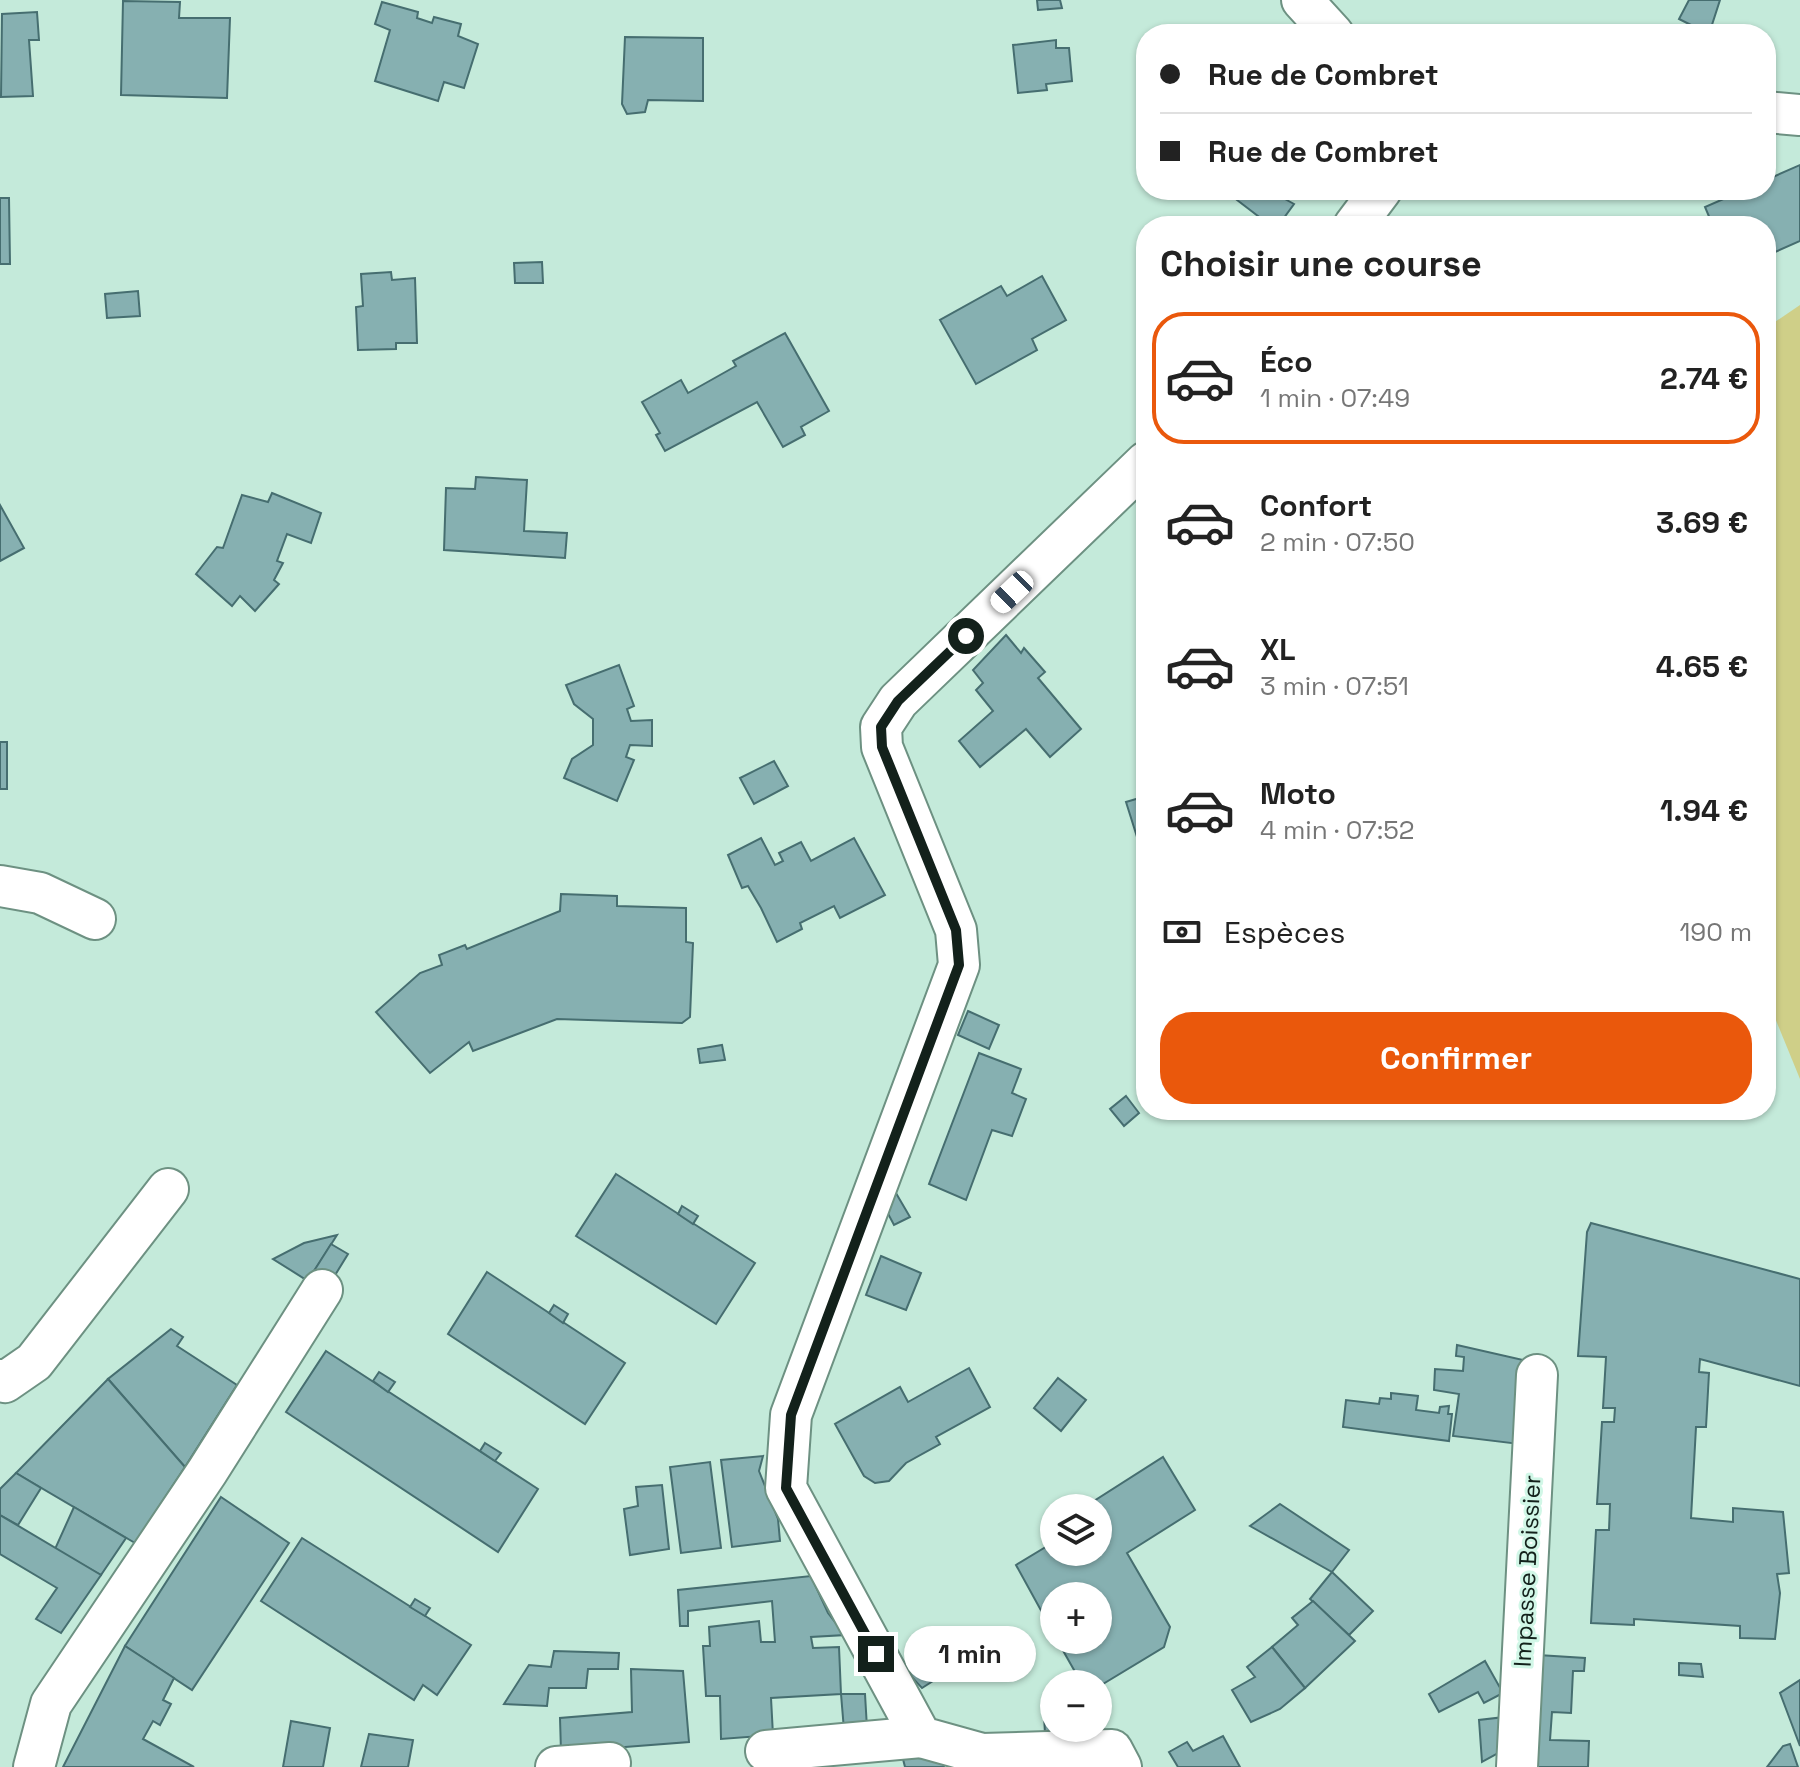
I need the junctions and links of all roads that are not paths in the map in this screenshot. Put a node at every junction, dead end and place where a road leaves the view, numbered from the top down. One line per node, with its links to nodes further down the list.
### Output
1 (1302, 0): 2 (street)
2 (1324, 24)
3 (1136, 472): 10 (street)
4 (0, 886): 5 (street)
5 (95, 919)
6 (168, 1189): 9 (street)
7 (322, 1290): 13 (street)
8 (1537, 1375): 16 (street, Impasse Boissier)
9 (0, 1380)
10 (921, 1737): 11 (street); 15 (street)
11 (766, 1751)
12 (610, 1763): 14 (street)
13 (34, 1767)
14 (556, 1767)
15 (1121, 1767)
16 (1517, 1767)

